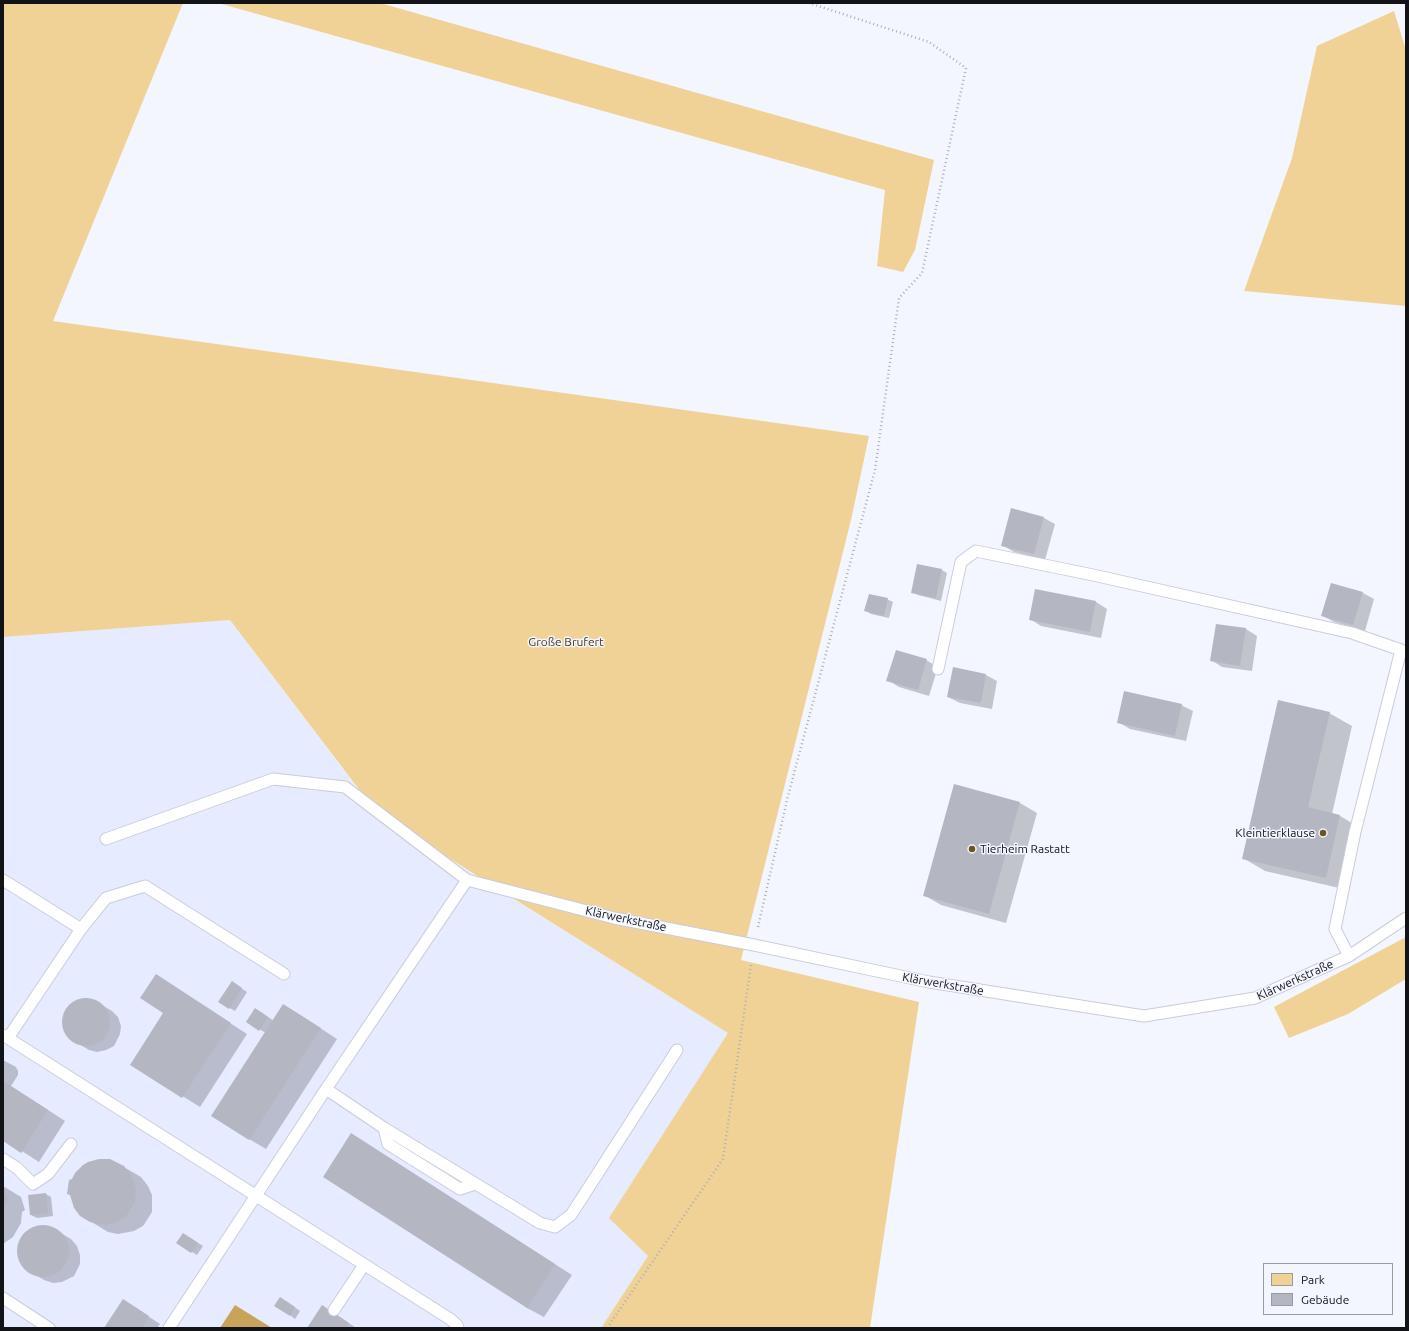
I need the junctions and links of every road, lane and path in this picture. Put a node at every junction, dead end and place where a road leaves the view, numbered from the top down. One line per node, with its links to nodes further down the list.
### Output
1 (809, 3): 8 (path)
2 (938, 670): 9 (lane)
3 (106, 839): 5 (lane)
4 (3, 880): 7 (lane)
5 (467, 880): 8 (lane, Klärwerkstraße); 13 (lane)
6 (1406, 918): 9 (lane, Klärwerkstraße)
7 (81, 929): 10 (lane); 11 (lane)
8 (754, 945): 9 (lane, Klärwerkstraße); 23 (path)
9 (1349, 956)
10 (284, 974)
11 (6, 1037): 16 (lane)
12 (677, 1050): 13 (lane)
13 (326, 1089): 16 (lane)
14 (71, 1144): 15 (lane)
15 (3, 1158)
16 (256, 1196): 17 (lane); 21 (lane)
17 (364, 1265): 19 (lane); 22 (lane)
18 (3, 1298): 20 (lane)
19 (334, 1310)
20 (49, 1328)
21 (169, 1328)
22 (458, 1328)
23 (607, 1328)

